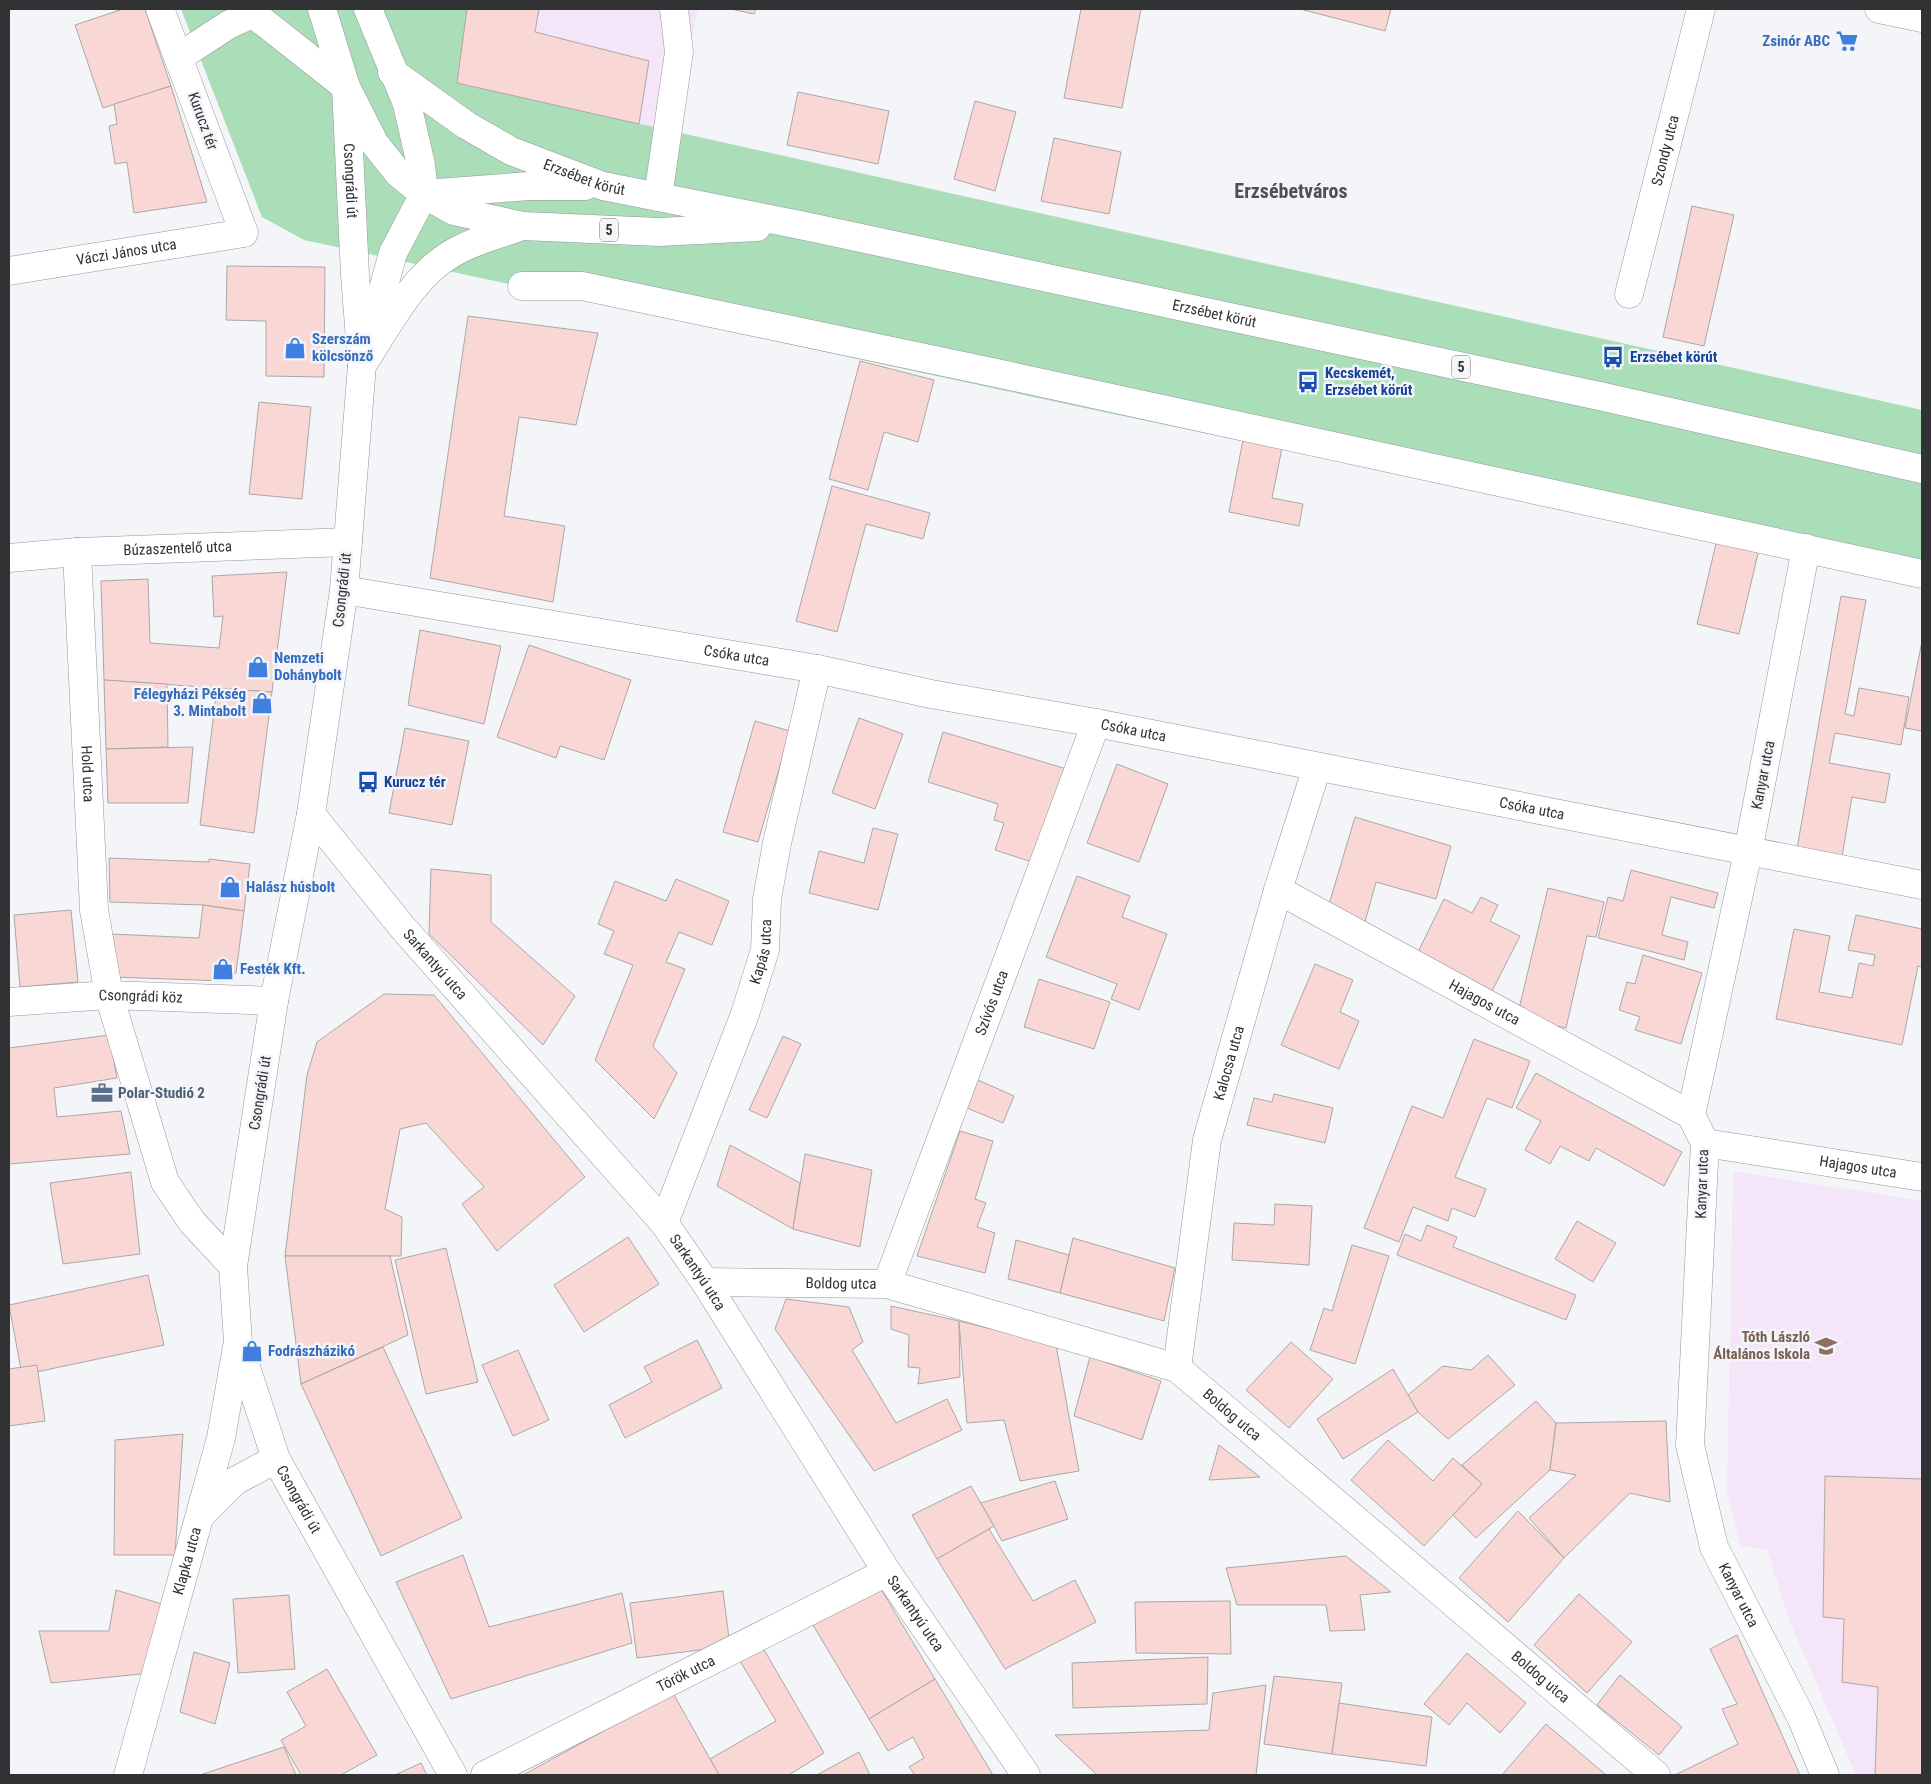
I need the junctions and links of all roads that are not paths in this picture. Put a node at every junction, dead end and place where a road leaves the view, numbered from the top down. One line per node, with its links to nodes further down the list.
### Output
1 (160, 9): 9 (street, Kurucz tér)
2 (322, 9): 11 (street, 5)
3 (368, 9): 10 (street)
4 (674, 9): 14 (street)
5 (1702, 9): 20 (street, Szondy utca)
6 (1879, 9): 8 (street)
7 (249, 11): 9 (street); 11 (street)
8 (1922, 18)
9 (179, 57): 17 (street, Kurucz tér)
10 (392, 72): 12 (street, Erzsébet körút / 5); 13 (street)
11 (346, 87): 13 (street, 5); 21 (street, Csongrádi út)
12 (603, 186): 13 (street); 14 (street, Erzsébet körút / 5)
13 (424, 194): 16 (street, Erzsébet körút / 5); 21 (street, Csongrádi út)
14 (658, 197): 15 (street, Erzsébet körút / 5)
15 (800, 225): 16 (street, Erzsébet körút / 5); 22 (street, Erzsébet körút / 5)
16 (523, 226): 21 (street, Csongrádi út)
17 (244, 233): 18 (street, Váczi János utca)
18 (9, 271)
19 (522, 286): 24 (street)
20 (1630, 294)
21 (362, 365): 23 (street, Csongrádi út)
22 (1922, 469)
23 (348, 542): 25 (street, Búzaszentelő utca); 28 (street, Csongrádi út)
24 (1806, 548): 27 (street); 33 (street, Kanyar utca)
25 (77, 552): 26 (street, Búzaszentelő utca); 36 (street, Hold utca)
26 (9, 558)
27 (1922, 574)
28 (344, 590): 29 (street, Csóka utca); 32 (street, Csongrádi út)
29 (817, 669): 30 (street, Csóka utca); 42 (street, Kapás utca)
30 (1096, 723): 31 (street, Csóka utca); 45 (street, Szívós utca)
31 (1317, 767): 33 (street, Csóka utca); 35 (street, Kalocsa utca)
32 (311, 814): 37 (street, Csongrádi út); 42 (street, Sarkantyú utca)
33 (1748, 852): 34 (street, Csóka utca); 39 (street, Kanyar utca)
34 (1922, 885)
35 (1278, 890): 39 (street, Hajagos utca); 47 (street, Kalocsa utca)
36 (109, 995): 37 (street, Csongrádi köz); 38 (street, Csongrádi köz); 43 (street, Hold utca)
37 (274, 1001): 43 (street, Csongrádi út)
38 (9, 1002)
39 (1691, 1115): 40 (street, Kanyar utca)
40 (1705, 1143): 41 (street, Hajagos utca); 56 (street, Kanyar utca)
41 (1922, 1177)
42 (664, 1223): 44 (street, Sarkantyú utca)
43 (233, 1266): 46 (street, Csongrádi út)
44 (705, 1282): 45 (street, Boldog utca); 50 (street, Sarkantyú utca)
45 (887, 1284): 47 (street, Boldog utca)
46 (238, 1343): 48 (street, Csongrádi út); 49 (street, Klapka utca)
47 (1177, 1368): 55 (street, Boldog utca)
48 (276, 1459): 49 (street); 52 (street, Csongrádi út)
49 (201, 1515): 51 (street, Klapka utca)
50 (887, 1572): 53 (street, Török utca); 54 (street, Sarkantyú utca)
51 (128, 1775)
52 (453, 1775)
53 (485, 1775)
54 (1026, 1775)
55 (1656, 1775)
56 (1825, 1775)

